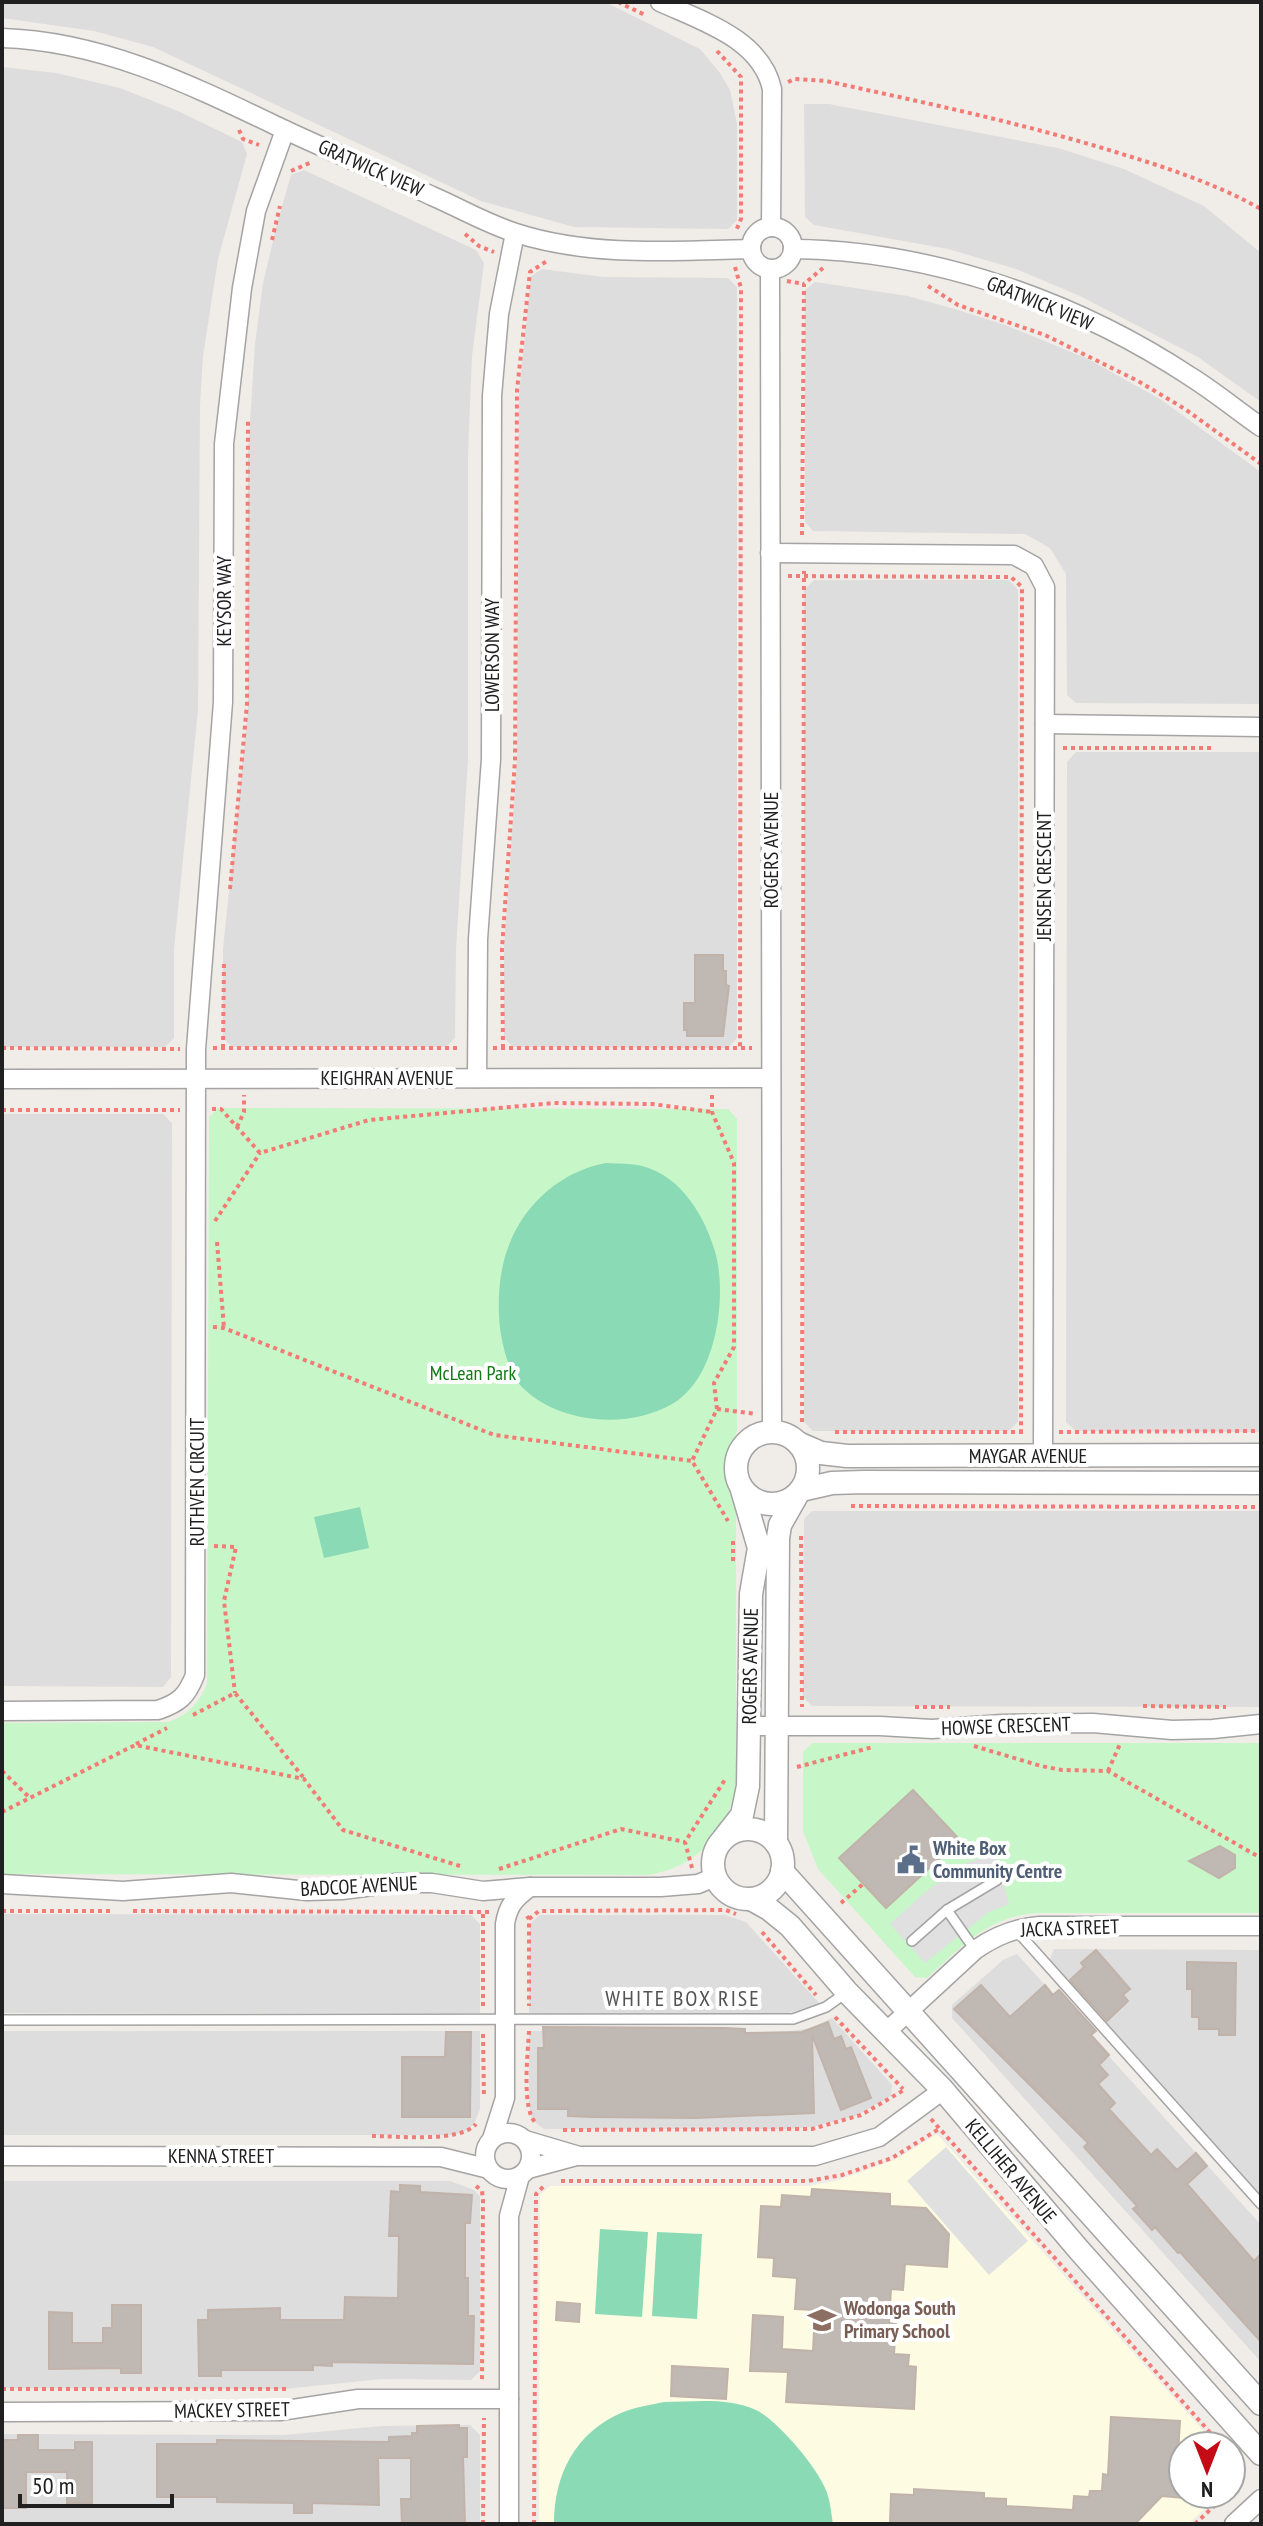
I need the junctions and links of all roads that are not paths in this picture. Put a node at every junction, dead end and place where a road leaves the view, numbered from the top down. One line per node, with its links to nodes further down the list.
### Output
1 (660, 2): 4 (street)
2 (2, 38): 3 (street, GRATWICK VIEW)
3 (285, 130): 5 (street, GRATWICK VIEW); 13 (street, KEYSOR WAY)
4 (771, 227): 6 (street); 7 (street)
5 (515, 233): 7 (street, GRATWICK VIEW); 14 (street, LOWERSON WAY)
6 (793, 249): 8 (street); 9 (street, GRATWICK VIEW)
7 (741, 255): 8 (street)
8 (770, 269): 10 (street, ROGERS AVENUE)
9 (1261, 427)
10 (770, 553): 11 (street, JENSEN CRESCENT); 15 (street, ROGERS AVENUE)
11 (1045, 724): 12 (street); 20 (street, JENSEN CRESCENT)
12 (1261, 727)
13 (196, 1078): 14 (street, KEIGHRAN AVENUE); 16 (street, KEIGHRAN AVENUE); 25 (street, RUTHVEN CIRCUIT)
14 (477, 1078): 15 (street, KEIGHRAN AVENUE)
15 (771, 1078): 17 (street, ROGERS AVENUE)
16 (2, 1079)
17 (772, 1432): 18 (street); 23 (street, ROGERS AVENUE)
18 (798, 1443): 20 (street, MAYGAR AVENUE); 24 (street, ROGERS AVENUE)
19 (1261, 1455): 20 (street, MAYGAR AVENUE)
20 (1043, 1456): 21 (street)
21 (1043, 1482): 22 (street, MAYGAR AVENUE); 24 (street, MAYGAR AVENUE)
22 (1261, 1483)
23 (742, 1490): 24 (street); 27 (street, ROGERS AVENUE)
24 (799, 1492): 28 (street, ROGERS AVENUE)
25 (2, 1711)
26 (1261, 1724): 28 (street, HOWSE CRESCENT)
27 (750, 1726): 28 (street, HOWSE CRESCENT); 29 (street, ROGERS AVENUE)
28 (777, 1727): 30 (street, ROGERS AVENUE)
29 (724, 1838): 30 (street); 33 (street)
30 (776, 1843): 31 (street)
31 (782, 1871): 36 (street); 43 (street, KELLIHER AVENUE)
32 (997, 1880): 37 (lane)
33 (706, 1881): 35 (street, BADCOE AVENUE); 36 (street)
34 (2, 1884): 35 (street, BADCOE AVENUE)
35 (530, 1887): 45 (street)
36 (745, 1907): 42 (street, KELLIHER AVENUE)
37 (947, 1910): 40 (lane); 41 (lane)
38 (1261, 1926): 39 (street, JACKA STREET)
39 (1015, 1929): 41 (street, JACKA STREET); 56 (lane)
40 (912, 1941)
41 (975, 1950): 43 (street, JACKA STREET)
42 (847, 1992): 45 (lane); 46 (street, KELLIHER AVENUE)
43 (908, 2012): 46 (street, JACKA STREET); 59 (street, KELLIHER AVENUE)
44 (2, 2020): 45 (lane)
45 (505, 2020): 48 (street)
46 (886, 2032): 47 (street, KELLIHER AVENUE)
47 (943, 2090): 53 (street); 61 (street, KELLIHER AVENUE)
48 (505, 2098): 49 (street); 50 (street)
49 (523, 2138): 50 (street); 53 (street); 54 (street)
50 (490, 2141): 51 (street); 55 (street)
51 (468, 2148): 52 (street, KENNA STREET); 55 (street, KENNA STREET)
52 (2, 2156)
53 (579, 2156): 54 (street)
54 (524, 2172): 55 (street); 57 (street)
55 (493, 2173): 57 (street)
56 (1261, 2204)
57 (509, 2216): 58 (street)
58 (509, 2399): 60 (street, MACKEY STREET); 63 (street)
59 (1261, 2404)
60 (2, 2412)
61 (1261, 2454)
62 (1261, 2499): 64 (street)
63 (509, 2524)
64 (1234, 2524)

